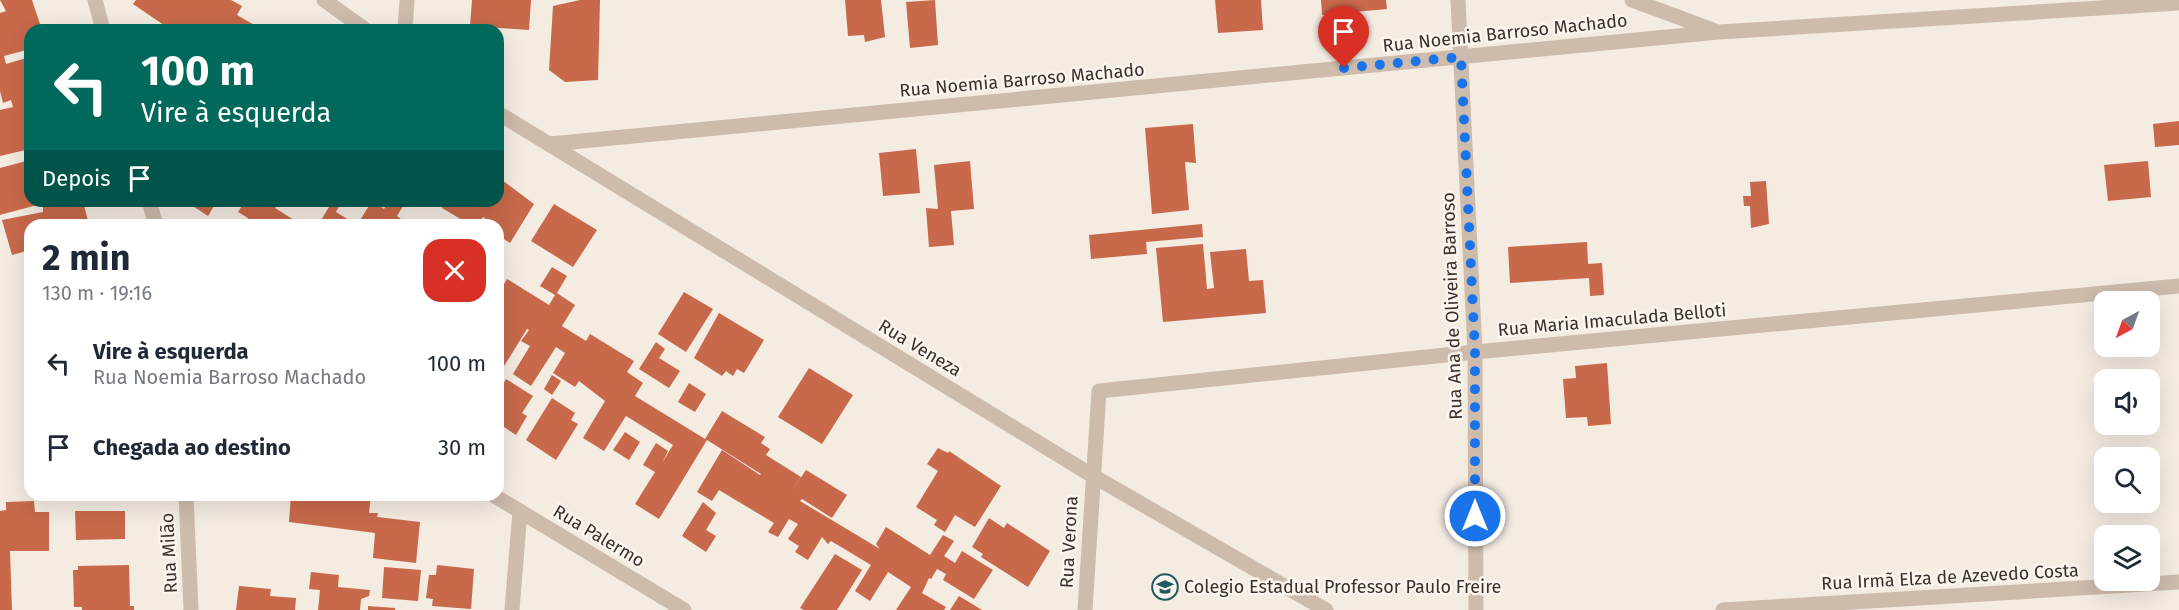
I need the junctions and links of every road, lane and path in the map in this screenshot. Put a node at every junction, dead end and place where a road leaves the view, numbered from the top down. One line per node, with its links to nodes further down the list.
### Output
1 (95, 0): 8 (street)
2 (324, 0): 9 (street)
3 (407, 0): 10 (street)
4 (1458, 0): 12 (street, Rua Ana de Oliveira Barroso)
5 (1632, 0): 11 (street)
6 (2179, 3): 7 (street, Rua Noemia Barroso Machado)
7 (2102, 4): 11 (street, Rua Noemia Barroso Machado)
8 (101, 24)
9 (358, 24)
10 (405, 24)
11 (1719, 32): 12 (street, Rua Noemia Barroso Machado)
12 (1461, 57): 14 (street, Rua Noemia Barroso Machado); 16 (street, Rua Ana de Oliveira Barroso)
13 (504, 117): 14 (street, Rua Veneza)
14 (550, 144): 17 (street, Rua Veneza)
15 (2179, 286): 16 (street, Rua Maria Imaculada Belloti)
16 (1475, 352): 17 (street, Rua Maria Imaculada Belloti); 27 (street, Rua Ana de Oliveira Barroso)
17 (1093, 476): 25 (street, Rua Verona); 26 (street, Rua Veneza)
18 (186, 501): 22 (street, Rua Milão)
19 (503, 501): 20 (street, Rua Palermo)
20 (520, 511): 23 (street); 24 (street, Rua Palermo)
21 (2179, 582): 28 (street, Rua Irmã Elza de Azevedo Costa)
22 (191, 610)
23 (512, 610)
24 (684, 610)
25 (1085, 610)
26 (1326, 610)
27 (1476, 610)
28 (1724, 610)

